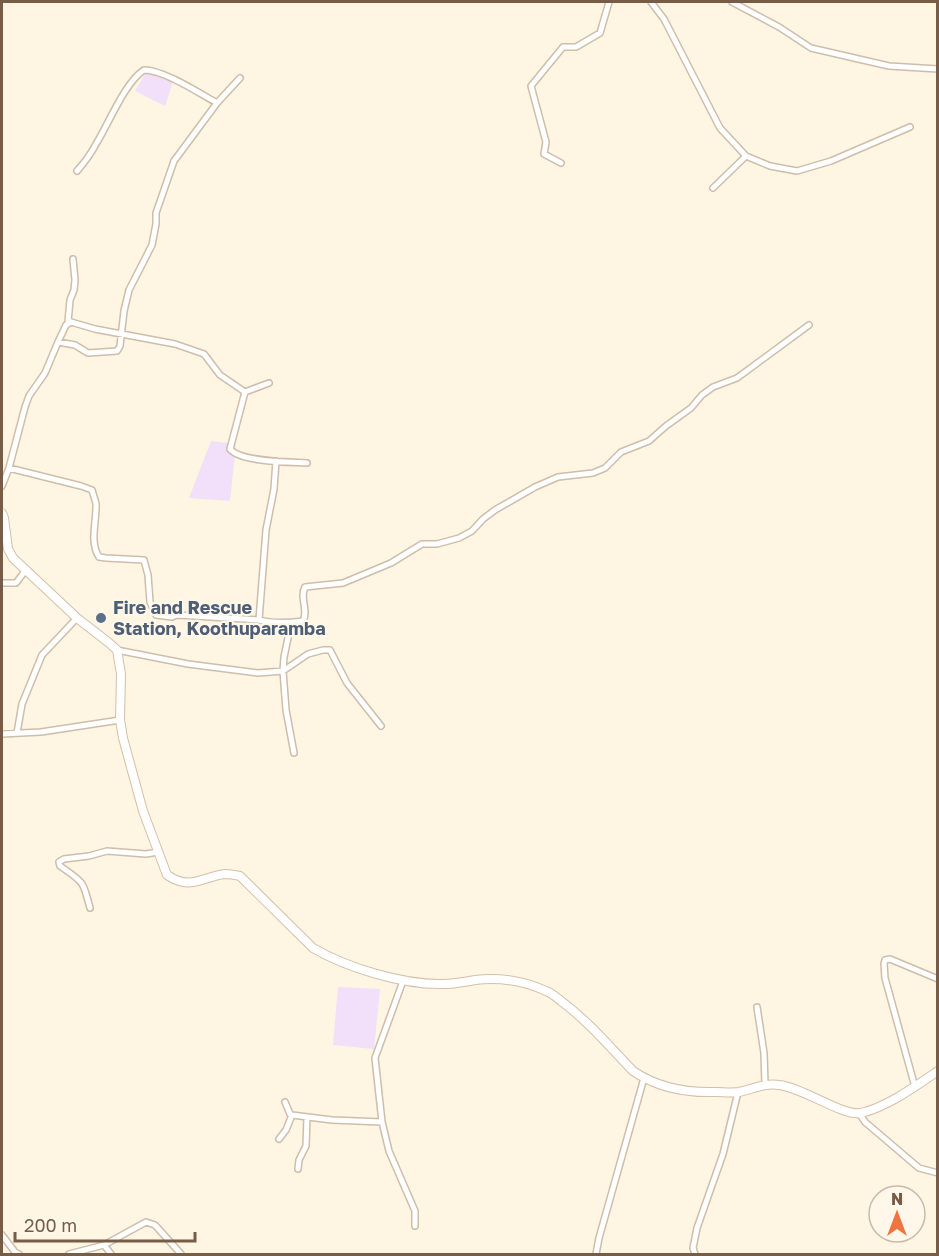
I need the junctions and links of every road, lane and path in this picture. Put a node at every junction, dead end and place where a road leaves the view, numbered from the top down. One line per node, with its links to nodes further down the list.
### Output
1 (609, 2): 9 (street)
2 (651, 2): 8 (street)
3 (732, 2): 4 (street)
4 (938, 69)
5 (240, 78): 6 (street)
6 (217, 103): 10 (street); 15 (street)
7 (909, 127): 8 (street)
8 (746, 156): 11 (street)
9 (561, 163)
10 (77, 171)
11 (713, 188)
12 (73, 259): 13 (street)
13 (68, 322): 15 (street); 16 (street)
14 (809, 325): 28 (street)
15 (122, 334): 16 (street); 18 (street)
16 (58, 342): 21 (street)
17 (270, 383): 18 (street)
18 (245, 392): 19 (street)
19 (276, 461): 20 (street); 27 (street)
20 (307, 463)
21 (9, 468): 22 (street); 27 (street)
22 (2, 486)
23 (2, 513): 24 (main road)
24 (25, 571): 25 (street); 26 (main road)
25 (2, 583)
26 (77, 618): 29 (main road); 33 (street)
27 (259, 620): 28 (street)
28 (288, 623): 30 (street)
29 (117, 650): 30 (street); 31 (main road)
30 (283, 671): 32 (street); 35 (street)
31 (120, 720): 33 (street); 36 (main road)
32 (381, 726)
33 (17, 733): 34 (street)
34 (2, 734)
35 (294, 753)
36 (158, 852): 37 (street); 39 (main road)
37 (90, 908)
38 (938, 979): 44 (street)
39 (403, 981): 42 (main road); 50 (street)
40 (757, 1007): 43 (street)
41 (938, 1071): 44 (main road)
42 (644, 1078): 45 (main road); 61 (street)
43 (765, 1084): 45 (main road); 47 (main road)
44 (915, 1086): 47 (main road)
45 (738, 1092): 62 (street)
46 (285, 1102): 48 (street)
47 (859, 1113): 53 (street)
48 (292, 1115): 49 (street); 51 (street)
49 (307, 1117): 50 (street); 52 (street)
50 (382, 1122): 54 (street)
51 (279, 1139)
52 (298, 1169)
53 (938, 1173)
54 (416, 1226)
55 (2, 1235): 57 (street)
56 (104, 1245): 58 (street); 59 (street); 60 (street)
57 (19, 1254)
58 (69, 1254)
59 (111, 1254)
60 (181, 1254)
61 (596, 1254)
62 (695, 1254)

